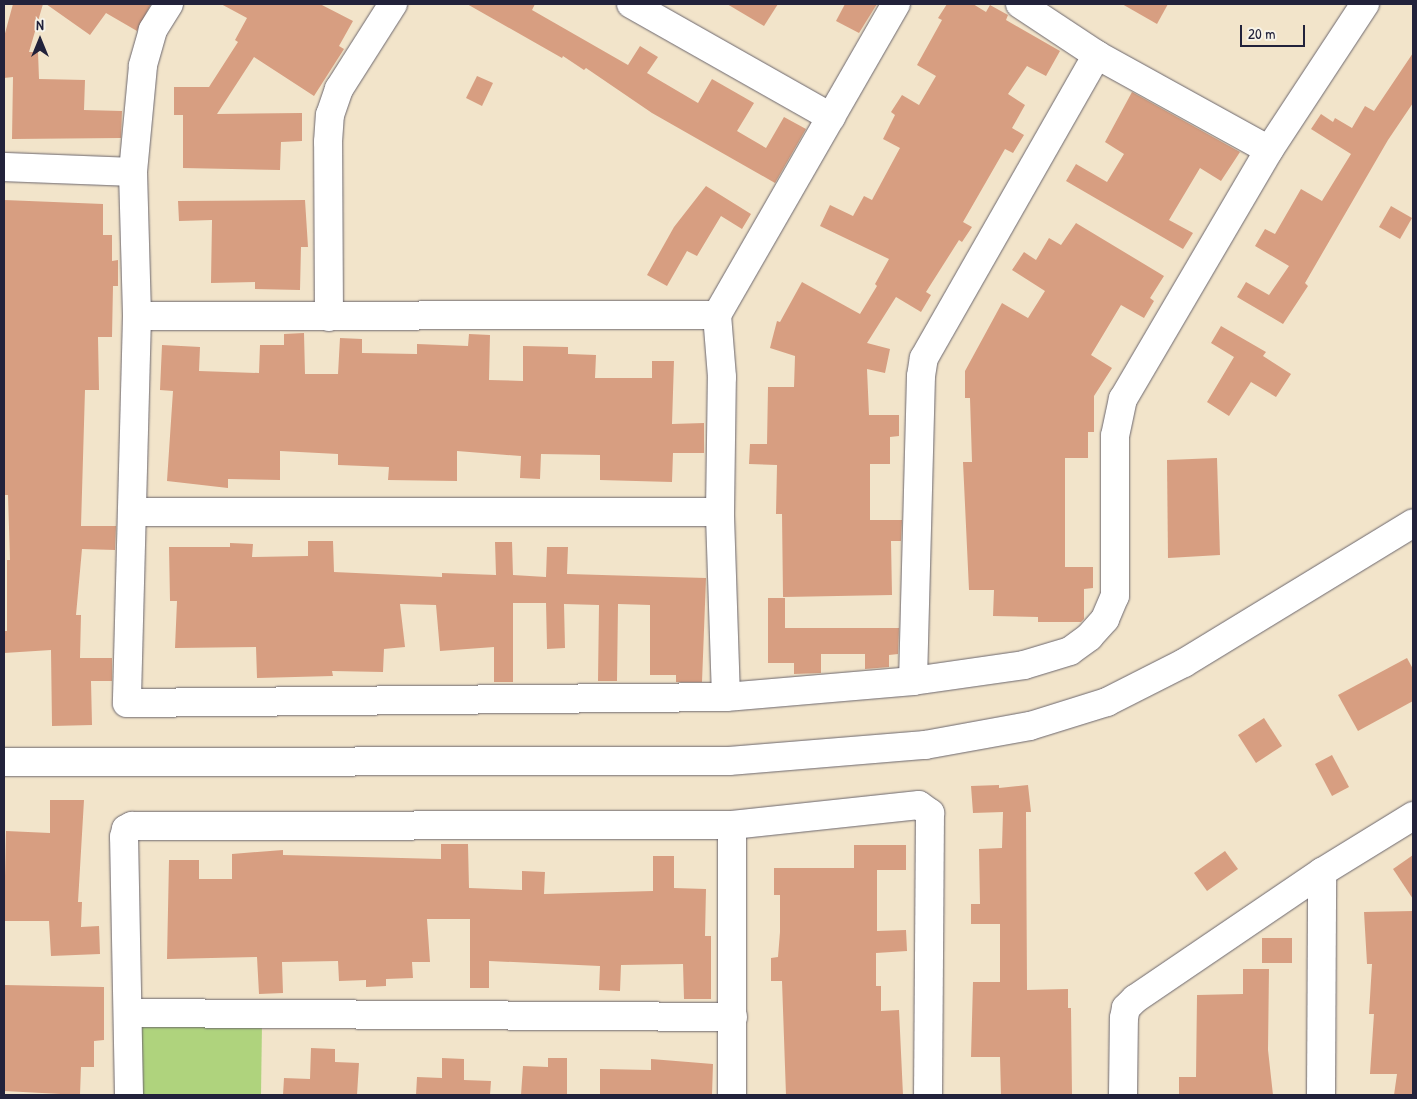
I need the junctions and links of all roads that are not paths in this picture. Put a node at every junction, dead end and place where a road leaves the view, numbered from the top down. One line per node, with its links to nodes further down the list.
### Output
1 (169, 4): 11 (street)
2 (394, 4): 14 (street)
3 (631, 4): 8 (street)
4 (896, 4): 8 (street)
5 (1020, 4): 7 (street)
6 (1365, 4): 9 (street)
7 (1097, 55): 9 (street); 18 (street)
8 (831, 117): 12 (street)
9 (1269, 150): 18 (street)
10 (4, 167): 11 (street)
11 (132, 172): 13 (street)
12 (717, 314): 14 (street); 16 (street)
13 (137, 316): 14 (street); 15 (street)
14 (329, 317)
15 (132, 512): 16 (street); 19 (street)
16 (720, 512): 19 (street)
17 (1413, 523): 20 (street)
18 (914, 681): 19 (street)
19 (726, 697)
20 (4, 762)
21 (1413, 816): 23 (street)
22 (732, 825): 24 (street); 25 (street); 28 (street)
23 (1322, 872): 29 (street); 30 (street)
24 (129, 1013): 25 (street); 26 (street)
25 (733, 1017): 27 (street)
26 (129, 1095)
27 (732, 1095)
28 (928, 1095)
29 (1123, 1095)
30 (1321, 1095)

